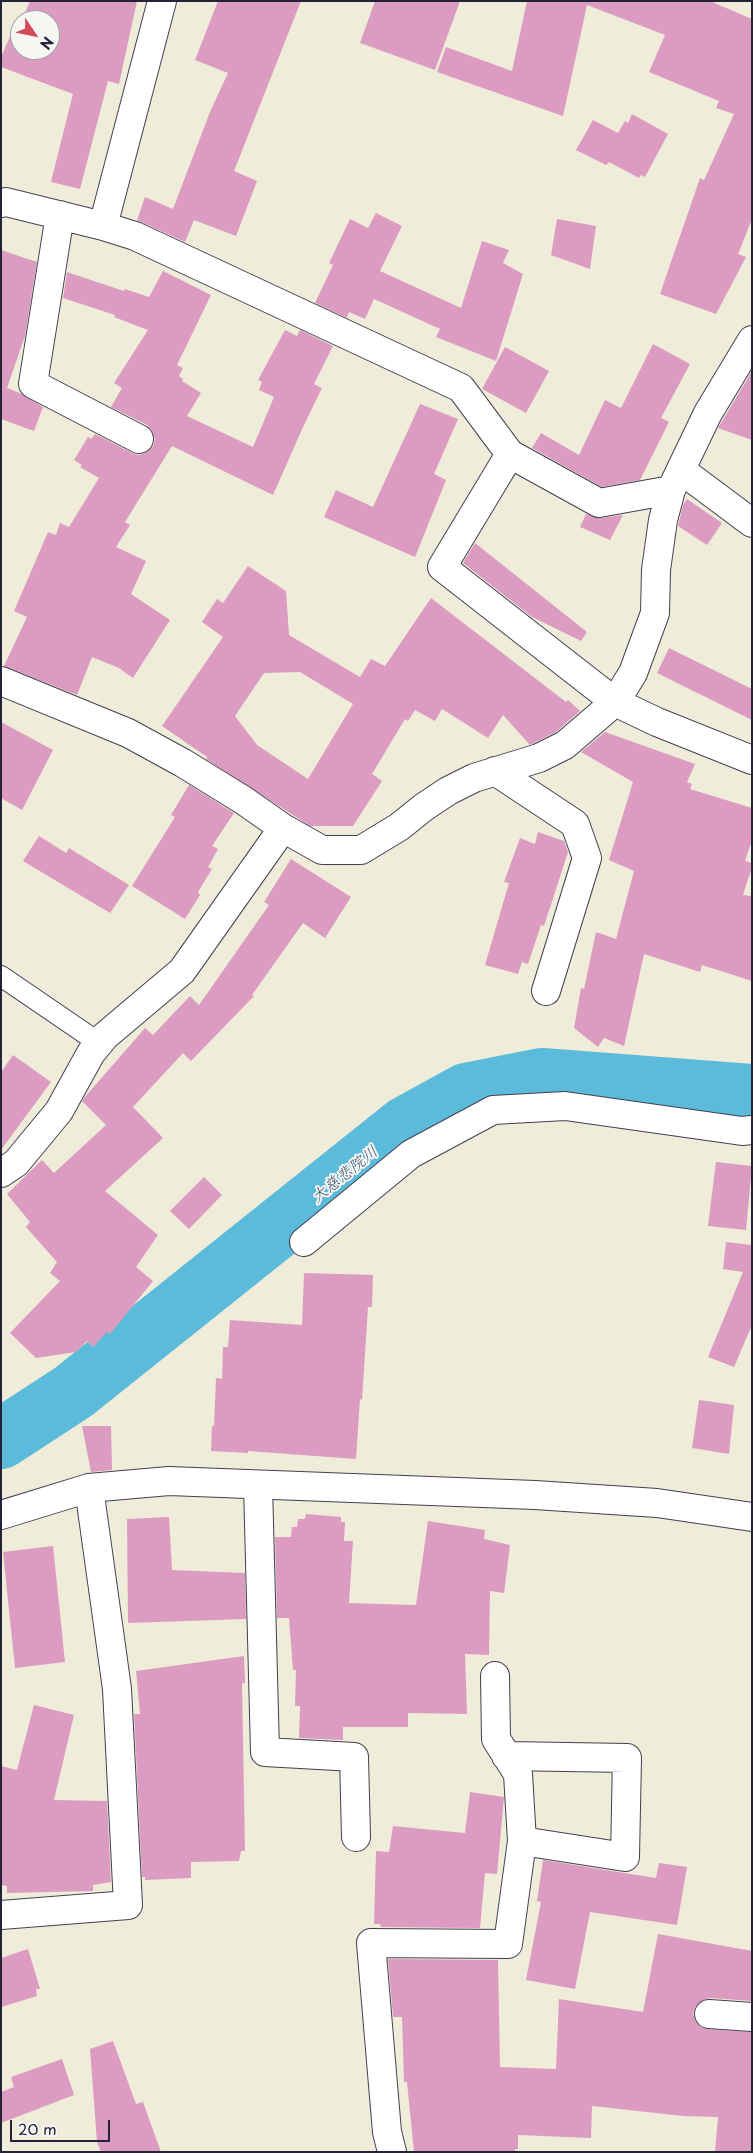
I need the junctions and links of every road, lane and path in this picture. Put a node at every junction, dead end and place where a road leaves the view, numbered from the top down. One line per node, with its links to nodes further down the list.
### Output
1 (162, 1): 4 (street)
2 (1, 202): 3 (street)
3 (60, 215): 4 (street); 6 (street)
4 (103, 226): 7 (street)
5 (752, 340): 8 (street)
6 (139, 439)
7 (510, 454): 8 (street); 11 (street)
8 (676, 480): 9 (street); 11 (street)
9 (752, 523)
10 (1, 681): 14 (street)
11 (615, 702): 12 (street); 13 (street)
12 (752, 760)
13 (495, 771): 14 (street); 16 (street)
14 (282, 828): 17 (street)
15 (1, 976): 17 (lane)
16 (546, 991)
17 (99, 1043): 19 (street)
18 (752, 1130): 20 (street)
19 (1, 1173)
20 (304, 1242)
21 (258, 1485): 22 (street); 24 (street); 27 (street)
22 (89, 1488): 23 (street); 29 (street)
23 (1, 1515)
24 (752, 1517)
25 (495, 1676): 26 (street)
26 (506, 1756): 28 (street); 28 (street)
27 (356, 1837)
28 (522, 1842): 32 (street)
29 (1, 1915)
30 (708, 2014): 31 (street)
31 (752, 2017)
32 (392, 2152)

